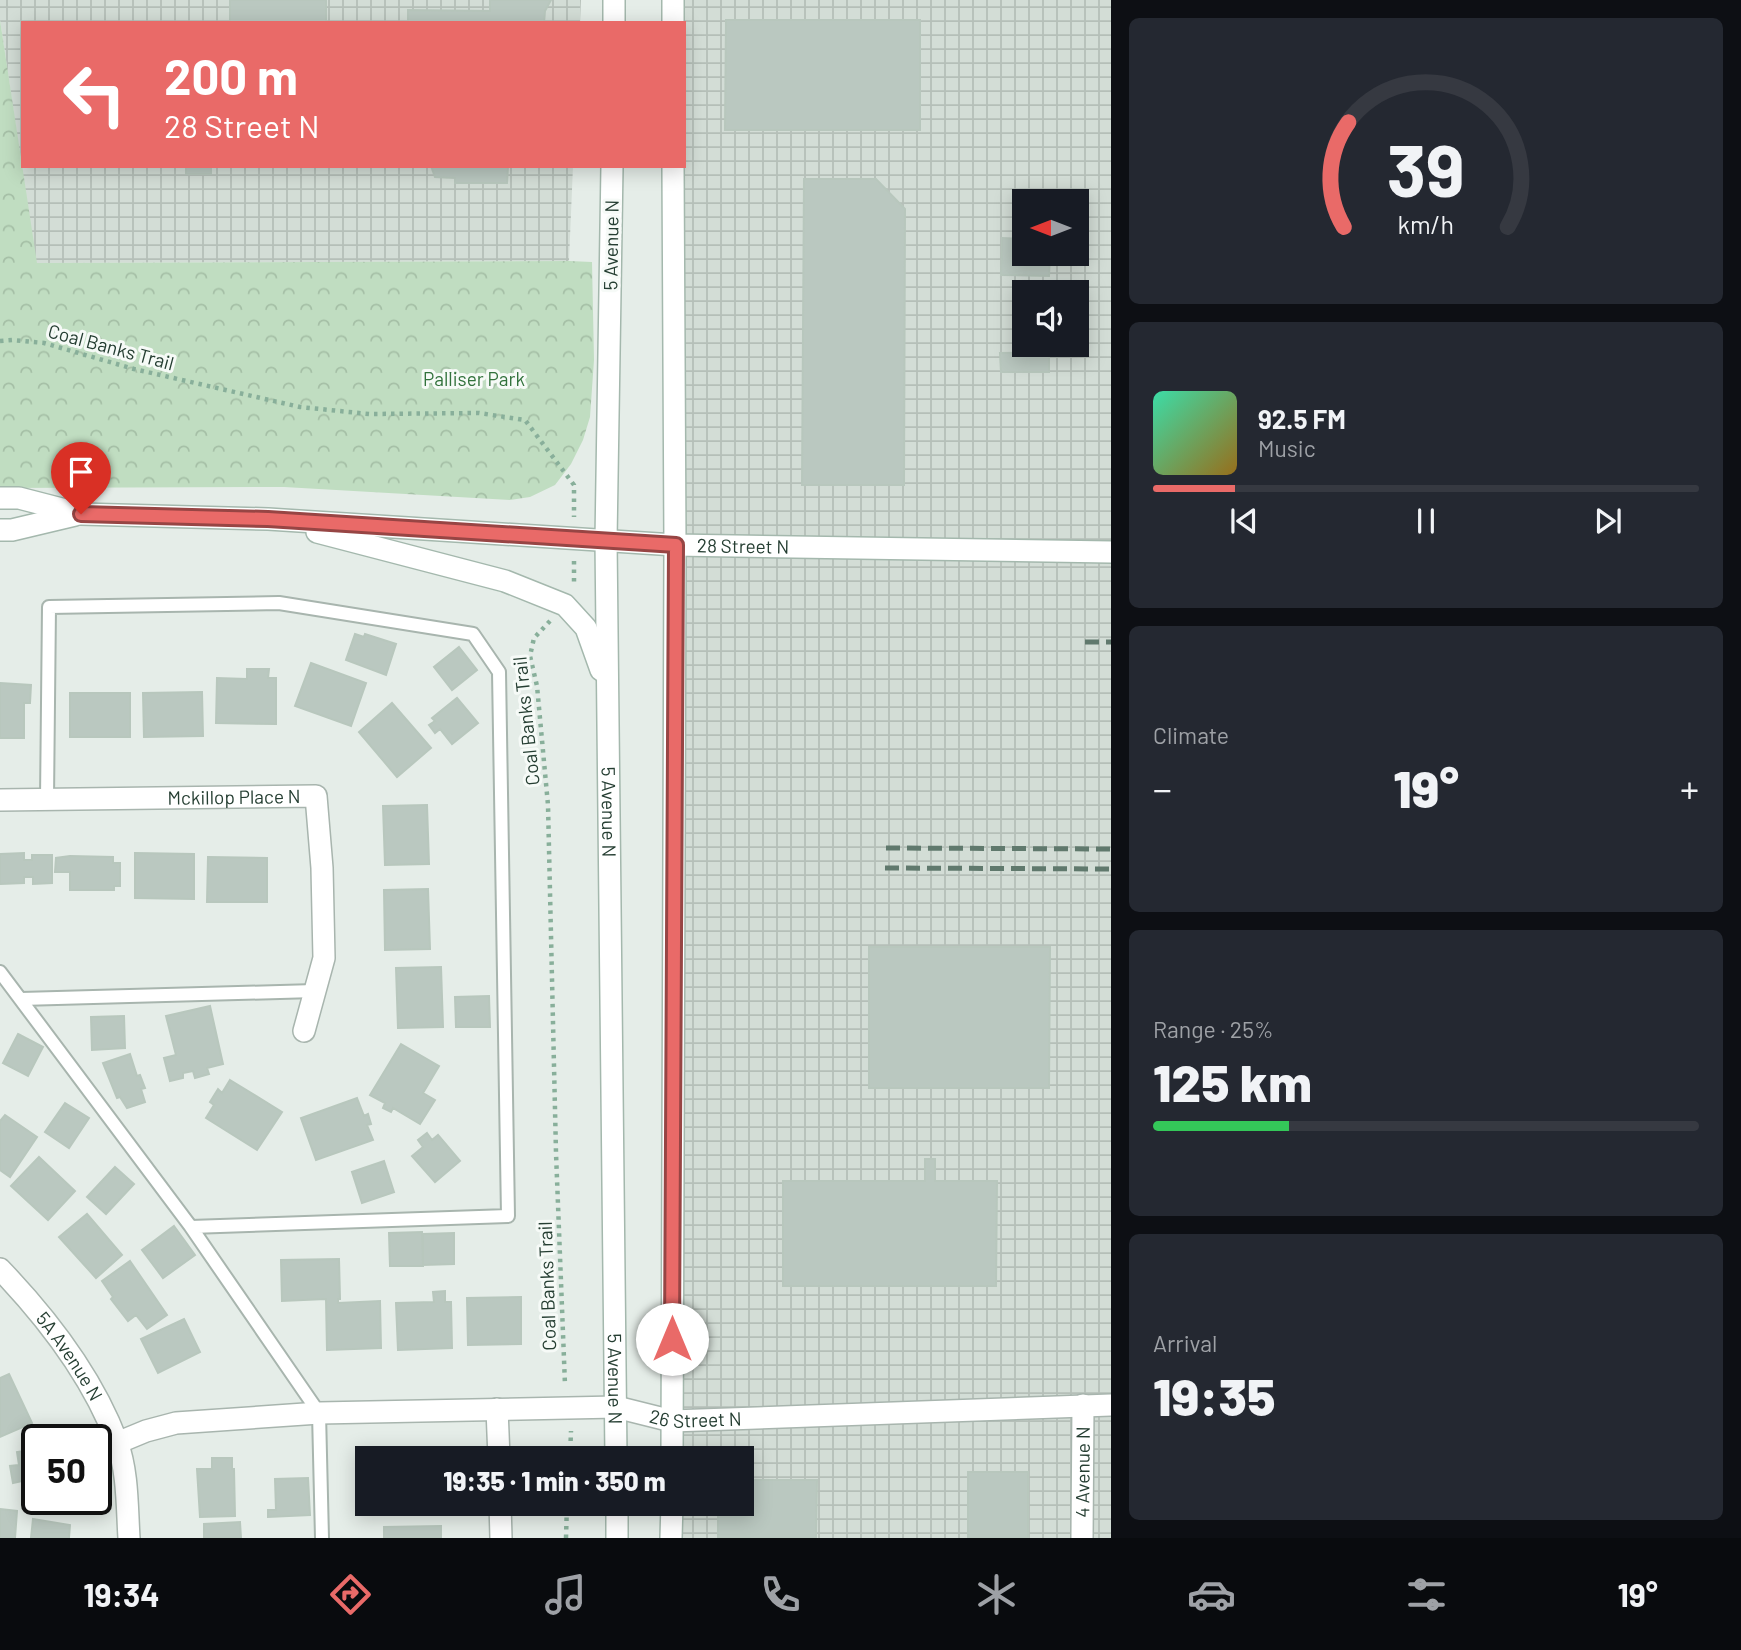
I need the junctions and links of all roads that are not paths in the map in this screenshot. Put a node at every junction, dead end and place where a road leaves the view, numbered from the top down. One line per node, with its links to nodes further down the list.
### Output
1 (614, 0): 3 (main road)
2 (673, 0): 4 (main road)
3 (614, 21)
4 (673, 21)
5 (612, 168): 11 (main road, 5 Avenue N)
6 (673, 168): 12 (main road)
7 (0, 498): 8 (main road, 28 Street N)
8 (81, 514): 9 (main road, 28 Street N); 10 (main road, 28 Street N)
9 (268, 519): 11 (main road, 28 Street N); 14 (main road)
10 (0, 530)
11 (606, 540): 12 (main road, 28 Street N); 14 (main road, 5 Avenue N)
12 (676, 545): 13 (main road, 28 Street N); 28 (main road)
13 (1111, 552)
14 (609, 698): 25 (main road, 5 Avenue N)
15 (47, 799): 16 (main road, Mckillop Place N); 18 (main road, Mckillop Place N); 21 (lane)
16 (0, 800)
17 (0, 972): 19 (lane)
18 (315, 991): 19 (lane); 20 (main road, Mckillop Place N)
19 (21, 999): 21 (lane)
20 (304, 1031)
21 (191, 1227): 27 (lane)
22 (0, 1269): 29 (main road, 5A Avenue N)
23 (1083, 1405): 24 (main road, 26 Street N); 28 (main road, 26 Street N); 41 (main road, 4 Avenue N)
24 (1111, 1405)
25 (616, 1407): 26 (main road, 26 Street N); 28 (main road, 26 Street N); 31 (main road, 5 Avenue N)
26 (497, 1409): 27 (main road, 26 Street N); 30 (main road)
27 (319, 1413): 29 (main road, 26 Street N); 37 (lane)
28 (672, 1421): 32 (main road)
29 (117, 1443): 36 (main road, 5A Avenue N)
30 (499, 1446)
31 (616, 1446)
32 (672, 1446)
33 (500, 1516): 38 (main road)
34 (617, 1516): 39 (main road)
35 (671, 1516): 40 (main road)
36 (129, 1538)
37 (322, 1538)
38 (500, 1538)
39 (617, 1538)
40 (671, 1538)
41 (1082, 1538)

